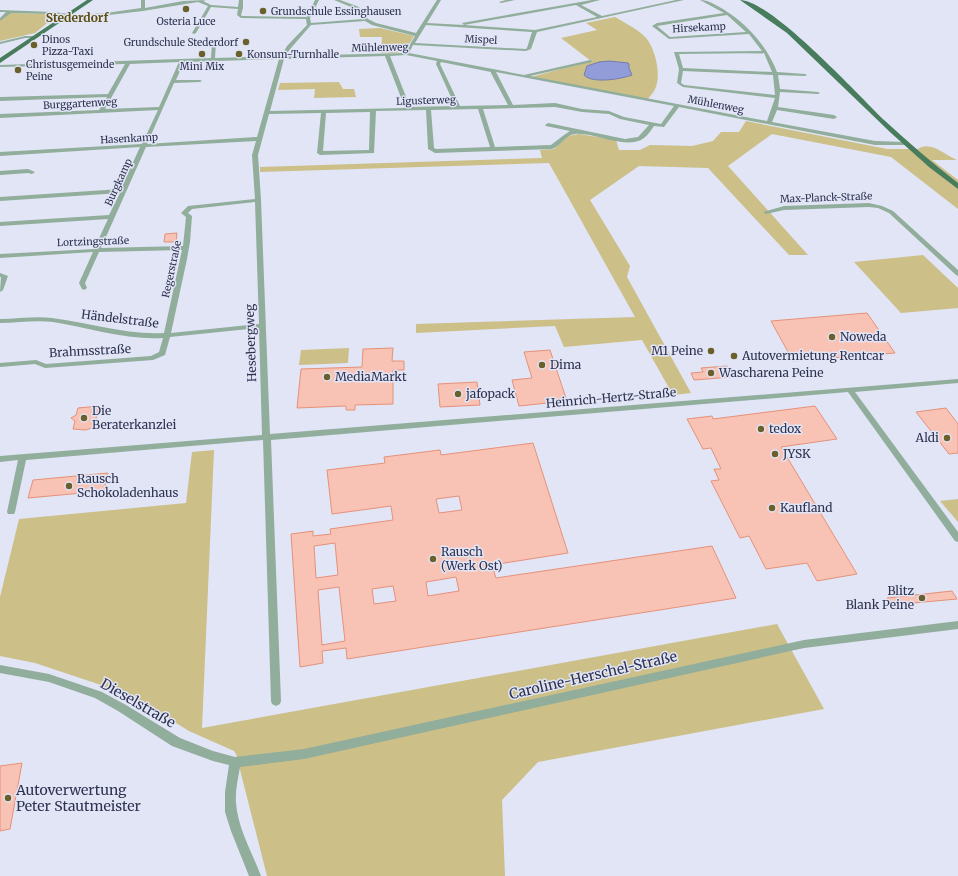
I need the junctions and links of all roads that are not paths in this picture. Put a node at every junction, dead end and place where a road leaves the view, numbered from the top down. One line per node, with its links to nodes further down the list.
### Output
1 (90, 0): 23 (main road)
2 (143, 0): 19 (street)
3 (204, 0): 14 (street)
4 (241, 0): 18 (street)
5 (317, 0): 29 (street, Hesebergweg)
6 (336, 0): 24 (street)
7 (440, 0): 30 (street)
8 (513, 0): 15 (street)
9 (571, 0): 16 (street)
10 (598, 0): 16 (street)
11 (682, 0): 25 (street)
12 (702, 0): 22 (street)
13 (743, 0): 84 (main road)
14 (199, 1): 17 (street); 19 (street)
15 (501, 2)
16 (578, 4): 25 (street); 31 (street)
17 (210, 6): 18 (street); 35 (street)
18 (241, 8): 29 (street)
19 (143, 10): 23 (street)
20 (0, 11): 21 (street)
21 (10, 11): 23 (street); 26 (street)
22 (727, 14): 36 (street); 36 (street, Hirsekamp)
23 (67, 15): 38 (main road)
24 (363, 15): 27 (street); 28 (street)
25 (601, 17): 33 (street)
26 (0, 20)
27 (354, 20): 28 (street); 29 (street)
28 (366, 20): 37 (street)
29 (309, 21): 45 (street, Hesebergweg)
30 (424, 24): 31 (street); 37 (street)
31 (456, 26): 32 (street)
32 (522, 30): 33 (street); 34 (street)
33 (542, 30): 34 (street)
34 (535, 31): 41 (street, Mispel)
35 (194, 33)
36 (750, 33): 42 (street)
37 (418, 35): 41 (street)
38 (36, 37): 40 (street); 48 (main road)
39 (214, 42): 46 (street)
40 (0, 43)
41 (412, 44): 43 (street)
42 (765, 52): 53 (street); 55 (street)
43 (406, 54): 44 (street, Mühlenweg); 47 (street, Mühlenweg)
44 (388, 55): 45 (street, Mühlenweg); 71 (street)
45 (282, 58): 46 (street, Mühlenweg); 76 (street, Hesebergweg)
46 (213, 60): 49 (street, Mühlenweg)
47 (438, 60): 54 (street, Mühlenweg); 69 (street)
48 (0, 61)
49 (182, 61): 51 (street, Mühlenweg); 58 (street, Burgkamp)
50 (590, 61): 57 (street, Mühlenweg)
51 (128, 63): 52 (street, Mühlenweg); 62 (street)
52 (0, 66)
53 (681, 69): 55 (street); 63 (street)
54 (494, 71): 57 (street, Mühlenweg); 65 (street)
55 (776, 74): 56 (street); 60 (street)
56 (805, 75)
57 (524, 77): 66 (street, Mühlenweg)
58 (173, 82): 59 (street); 68 (street, Burgkamp)
59 (200, 82)
60 (778, 90): 61 (street); 63 (street)
61 (818, 94)
62 (111, 95): 64 (street); 74 (street)
63 (777, 97): 70 (street)
64 (0, 99)
65 (510, 106): 67 (street, Ligusterweg); 81 (street, Ligusterweg)
66 (677, 106): 79 (street, Mühlenweg); 81 (street)
67 (480, 107): 69 (street, Ligusterweg); 86 (street)
68 (160, 108): 74 (street, Burggartenweg); 85 (street, Burgkamp)
69 (458, 108): 72 (street, Ligusterweg)
70 (776, 108): 78 (street); 79 (street)
71 (408, 109): 72 (street, Ligusterweg); 73 (street, Ligusterweg)
72 (428, 109): 86 (street)
73 (373, 110): 75 (street, Ligusterweg); 75 (street)
74 (101, 111): 77 (street, Burggartenweg)
75 (324, 112): 76 (street, Ligusterweg)
76 (266, 114): 83 (street, Hesebergweg)
77 (0, 116)
78 (834, 117)
79 (769, 123): 84 (street, Mühlenweg)
80 (548, 125): 82 (street)
81 (651, 126): 82 (street)
82 (576, 131): 86 (street)
83 (259, 139): 85 (street, Hasenkamp); 93 (street, Hesebergweg)
84 (904, 144): 90 (main road)
85 (144, 146): 87 (street, Hasenkamp); 91 (street, Burgkamp)
86 (493, 149)
87 (0, 154)
88 (32, 172): 89 (street)
89 (0, 173)
90 (958, 187)
91 (123, 191): 92 (street); 95 (street, Burgkamp)
92 (0, 199)
93 (258, 200): 97 (street, Regerstraße); 105 (street, Hesebergweg)
94 (766, 212): 100 (street, Max-Planck-Straße)
95 (112, 217): 96 (street); 98 (street, Burgkamp)
96 (0, 224)
97 (186, 248): 98 (street, Lortzingstraße); 106 (street, Regerstraße)
98 (96, 251): 99 (street, Lortzingstraße); 102 (street, Burgkamp)
99 (0, 256)
100 (958, 274)
101 (0, 275): 103 (street)
102 (84, 288)
103 (0, 289)
104 (0, 320): 106 (street, Händelstraße)
105 (262, 326): 106 (street, Händelstraße); 110 (street, Hesebergweg)
106 (167, 336): 107 (street, Brahmsstraße)
107 (0, 364)
108 (958, 381): 109 (street, Heinrich-Hertz-Straße)
109 (850, 390): 110 (street, Heinrich-Hertz-Straße); 114 (street)
110 (267, 437): 111 (street, Heinrich-Hertz-Straße); 117 (street, Hesebergweg)
111 (23, 456): 112 (street, Heinrich-Hertz-Straße); 113 (street)
112 (0, 459)
113 (11, 512)
114 (958, 539)
115 (958, 625): 118 (street, Caroline-Herschel-Straße)
116 (0, 669): 118 (street, Dieselstraße)
117 (276, 702)
118 (236, 762): 119 (street)
119 (255, 876)

